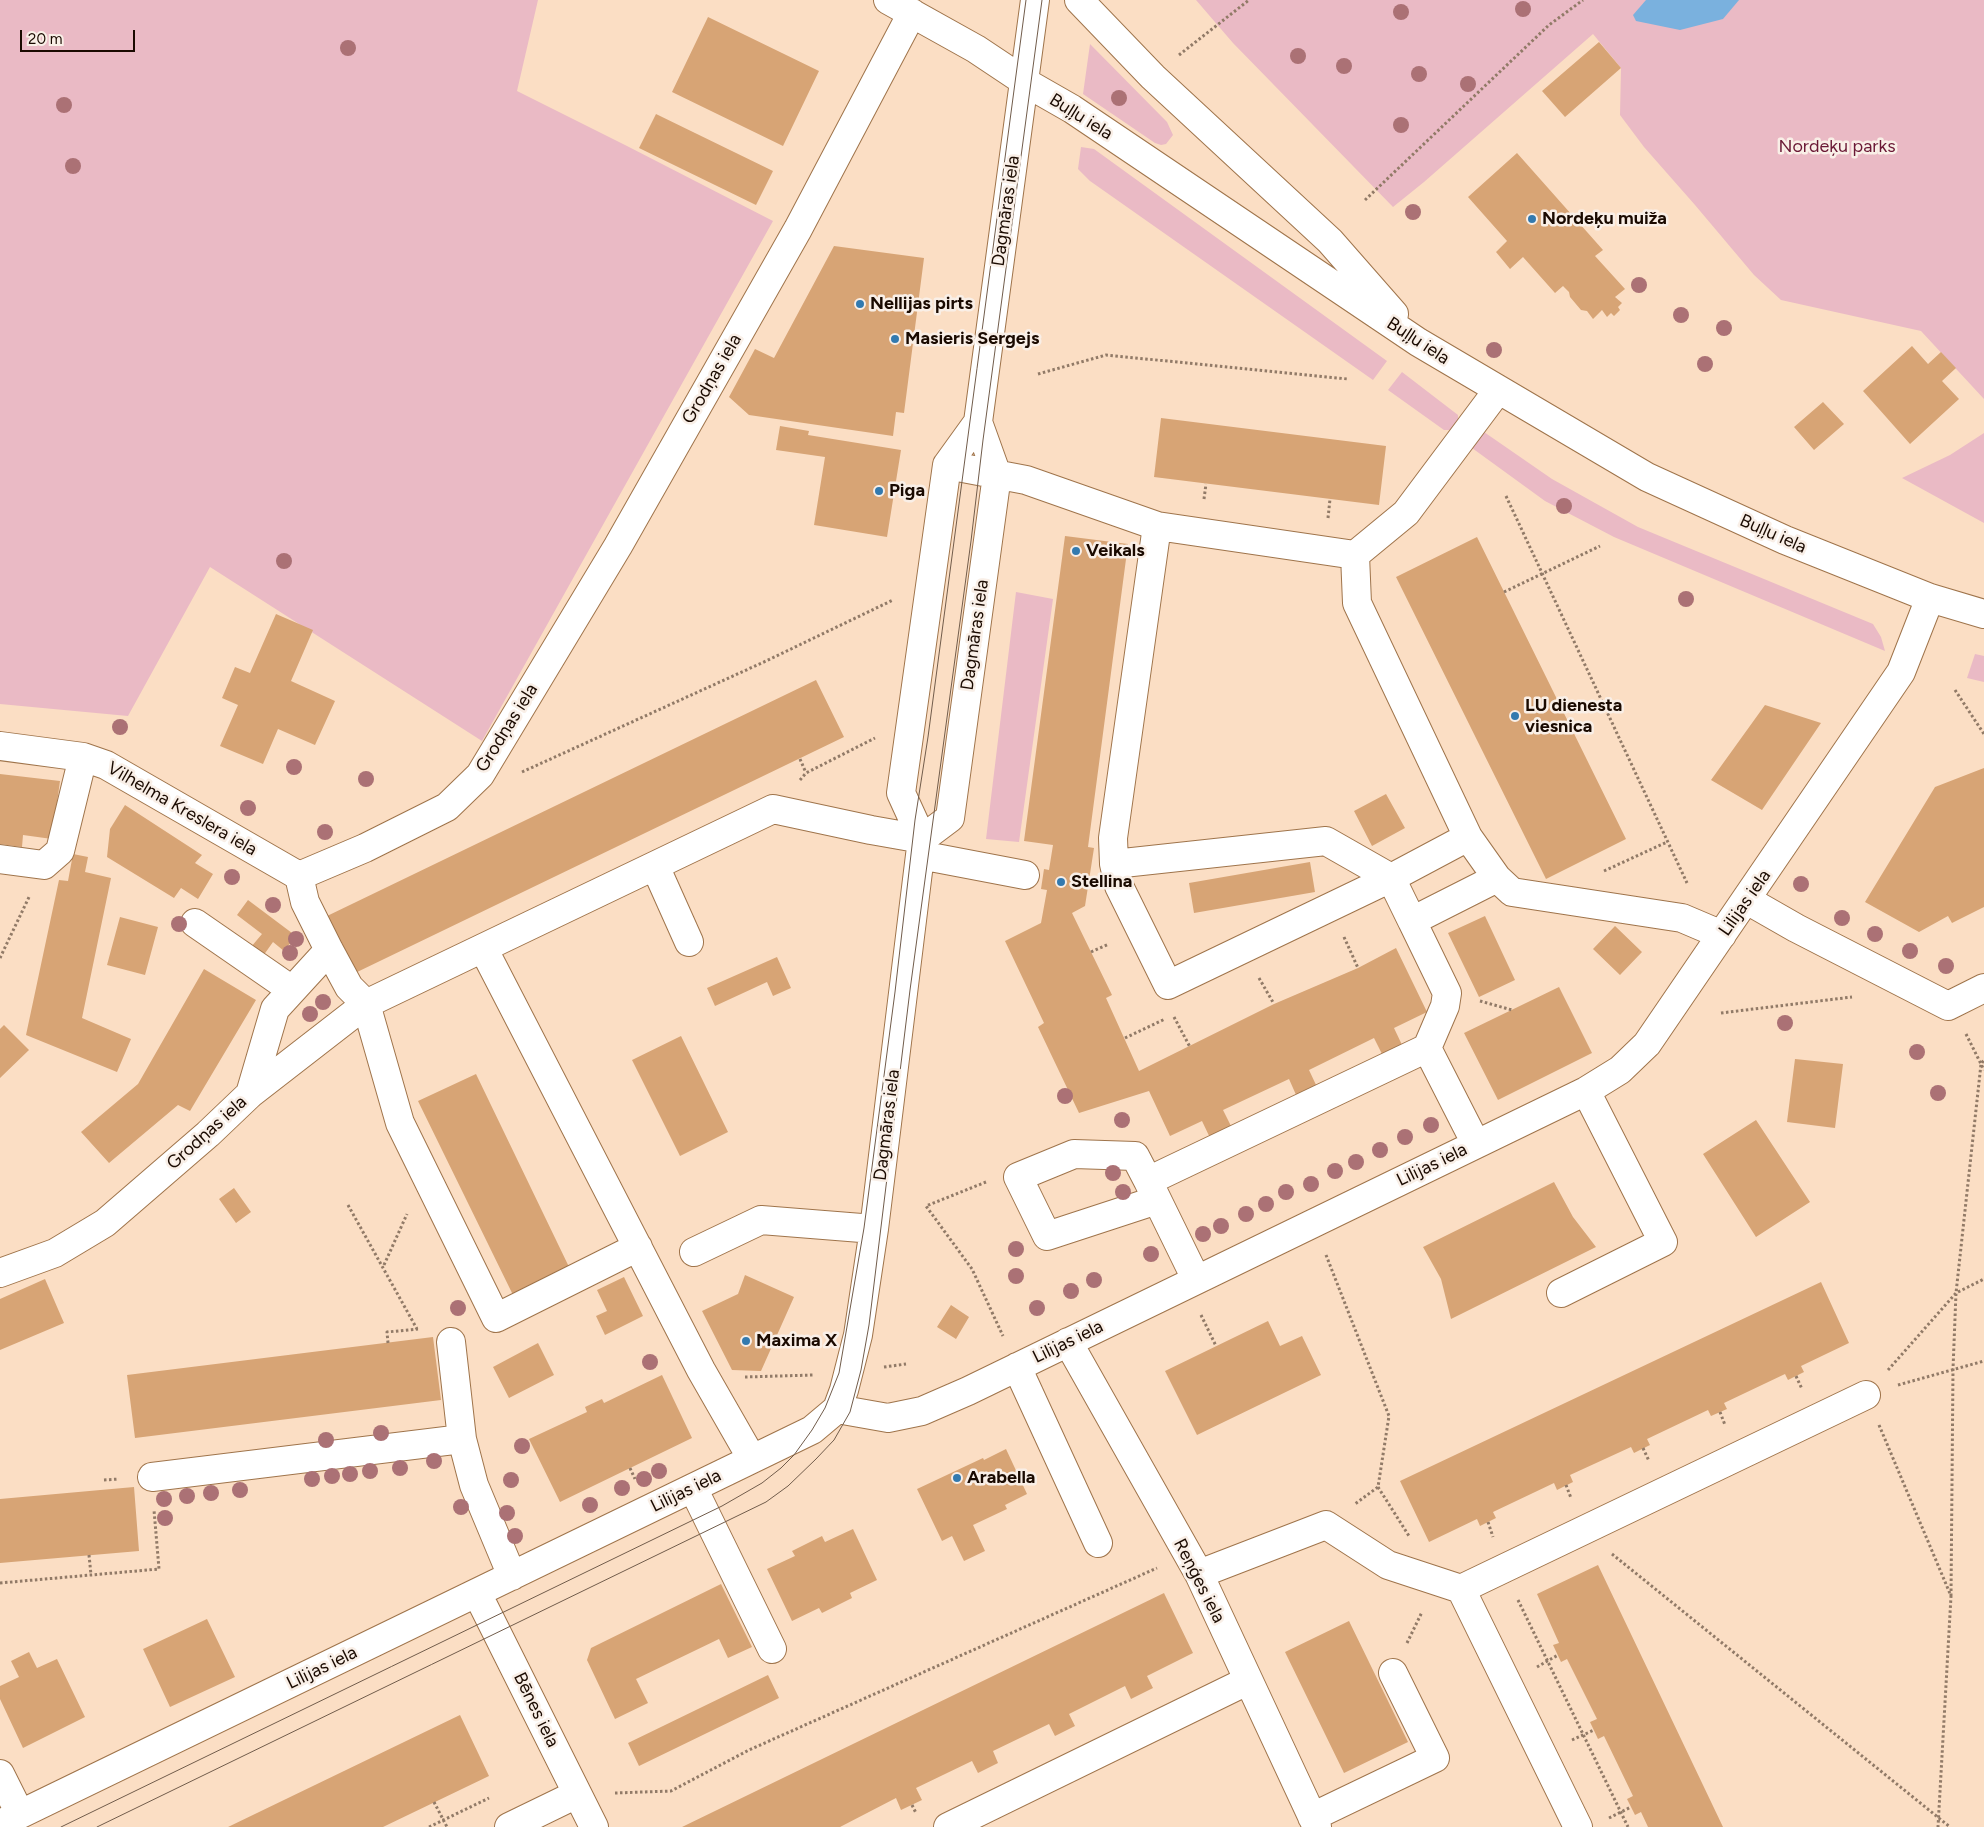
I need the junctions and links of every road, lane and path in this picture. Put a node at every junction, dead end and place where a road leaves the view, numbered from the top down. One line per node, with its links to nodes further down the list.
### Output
1 (888, 0): 6 (street, Buļļu iela)
2 (1035, 0): 8 (street, Dagmāras iela)
3 (1079, 0): 10 (street)
4 (1250, 0): 7 (path)
5 (1583, 0): 9 (path)
6 (912, 13): 8 (street, Buļļu iela); 46 (street, Grodņas iela)
7 (1205, 33)
8 (1022, 80): 10 (street, Buļļu iela); 14 (street, Dagmāras iela)
9 (1365, 200)
10 (1418, 342): 13 (street, Buļļu iela)
11 (1038, 374): 12 (path)
12 (1348, 379)
13 (1498, 390): 24 (street); 27 (street, Buļļu iela)
14 (978, 422): 15 (street, Dagmāras iela); 16 (street, Dagmāras iela)
15 (947, 465): 16 (street); 40 (street, Dagmāras iela)
16 (997, 474): 22 (street); 40 (street, Dagmāras iela)
17 (1206, 484): 20 (path)
18 (1506, 496): 25 (path)
19 (1330, 499): 21 (path)
20 (1204, 501)
21 (1328, 515)
22 (1157, 526): 24 (street); 42 (street)
23 (1600, 546): 25 (path)
24 (1355, 555): 39 (street)
25 (1542, 573): 26 (path); 52 (path)
26 (1504, 592)
27 (1930, 598): 29 (street, Buļļu iela); 49 (street, Lilijas iela)
28 (894, 599): 37 (path)
29 (1984, 614)
30 (1954, 690): 31 (path)
31 (1984, 734)
32 (876, 738): 36 (path)
33 (0, 746): 34 (street, Vilhelma Kreslera iela)
34 (83, 758): 43 (street); 46 (street, Vilhelma Kreslera iela)
35 (800, 759): 36 (path)
36 (806, 772): 38 (path)
37 (518, 774)
38 (773, 809): 40 (street); 44 (street)
39 (1468, 837): 47 (street); 48 (street)
40 (922, 847): 45 (street); 79 (street, Dagmāras iela)
41 (0, 859): 43 (street)
42 (1114, 864): 47 (street); 47 (street)
43 (44, 865): 57 (path)
44 (655, 866): 54 (street); 55 (street)
45 (1026, 875)
46 (299, 876): 56 (street)
47 (1391, 878): 50 (street)
48 (1497, 878): 50 (street); 52 (street)
49 (1747, 900): 52 (street, Lilijas iela); 60 (street)
50 (1412, 921): 70 (street)
51 (195, 923): 61 (street)
52 (1715, 932): 72 (street, Lilijas iela)
53 (1344, 935): 58 (path)
54 (689, 942)
55 (483, 948): 64 (street); 80 (street)
56 (329, 950): 61 (street, Grodņas iela); 64 (street)
57 (0, 958)
58 (1358, 968)
59 (1256, 973): 65 (path)
60 (1984, 988)
61 (292, 990): 73 (street, Grodņas iela)
62 (1858, 996): 67 (path)
63 (1480, 1001): 66 (path)
64 (366, 1004): 73 (street); 75 (street)
65 (1274, 1004)
66 (1512, 1010)
67 (1721, 1012)
68 (1173, 1015): 69 (path)
69 (1190, 1047)
70 (1427, 1048): 74 (street); 77 (street)
71 (1983, 1062): 88 (path)
72 (1586, 1091): 74 (street, Lilijas iela); 87 (street)
73 (250, 1094): 84 (street, Grodņas iela)
74 (1476, 1144): 85 (street, Lilijas iela)
75 (425, 1175): 80 (street); 83 (path)
76 (1018, 1177): 77 (street); 77 (street); 96 (path)
77 (1152, 1191): 85 (street)
78 (348, 1205): 83 (path)
79 (874, 1229): 81 (street); 99 (street, Dagmāras iela)
80 (638, 1247): 98 (street)
81 (694, 1252)
82 (1325, 1254): 107 (path)
83 (384, 1266): 90 (path)
84 (0, 1273)
85 (1196, 1279): 92 (street, Lilijas iela)
86 (1984, 1279): 88 (path)
87 (1561, 1293)
88 (1956, 1293): 97 (path); 100 (path)
89 (1201, 1314): 93 (path)
90 (417, 1329)
91 (451, 1342): 102 (street)
92 (1068, 1342): 96 (street, Lilijas iela); 111 (street, Reņģes iela)
93 (1216, 1346)
94 (1984, 1361): 97 (path)
95 (906, 1364): 99 (path)
96 (1017, 1367): 101 (street, Lilijas iela); 109 (street)
97 (1953, 1369): 100 (path); 118 (path)
98 (701, 1370): 99 (path); 103 (street)
99 (850, 1371): 101 (street, Dagmāras iela)
100 (1866, 1394): 108 (street); 118 (path)
101 (837, 1409): 103 (street, Lilijas iela)
102 (462, 1439): 104 (street); 114 (street)
103 (752, 1459): 106 (street, Lilijas iela)
104 (152, 1477): 105 (path); 113 (path)
105 (104, 1480)
106 (693, 1488): 114 (street, Lilijas iela); 119 (street)
107 (1326, 1524): 111 (street); 116 (street)
108 (1584, 1531): 112 (street); 125 (path)
109 (1098, 1543)
110 (89, 1555): 113 (path)
111 (1193, 1564): 121 (street, Reņģes iela); 123 (path)
112 (1503, 1569): 116 (street); 133 (path)
113 (91, 1575): 115 (path)
114 (512, 1576): 117 (street, Lilijas iela)
115 (0, 1583)
116 (1449, 1585): 120 (path); 132 (street)
117 (477, 1593): 123 (street, Bēnes iela); 126 (street, Lilijas iela)
118 (1951, 1596): 125 (path)
119 (772, 1650)
120 (1393, 1673): 127 (street)
121 (1247, 1681): 127 (street, Reņģes iela); 131 (street)
122 (0, 1774): 126 (street)
123 (577, 1794): 129 (street); 130 (street, Bēnes iela)
124 (434, 1802): 128 (path)
125 (1939, 1817): 134 (path); 135 (path)
126 (10, 1819)
127 (1315, 1822)
128 (447, 1827)
129 (509, 1827)
130 (594, 1827)
131 (948, 1827)
132 (1578, 1827)
133 (1628, 1827)
134 (1938, 1827)
135 (1950, 1827)

